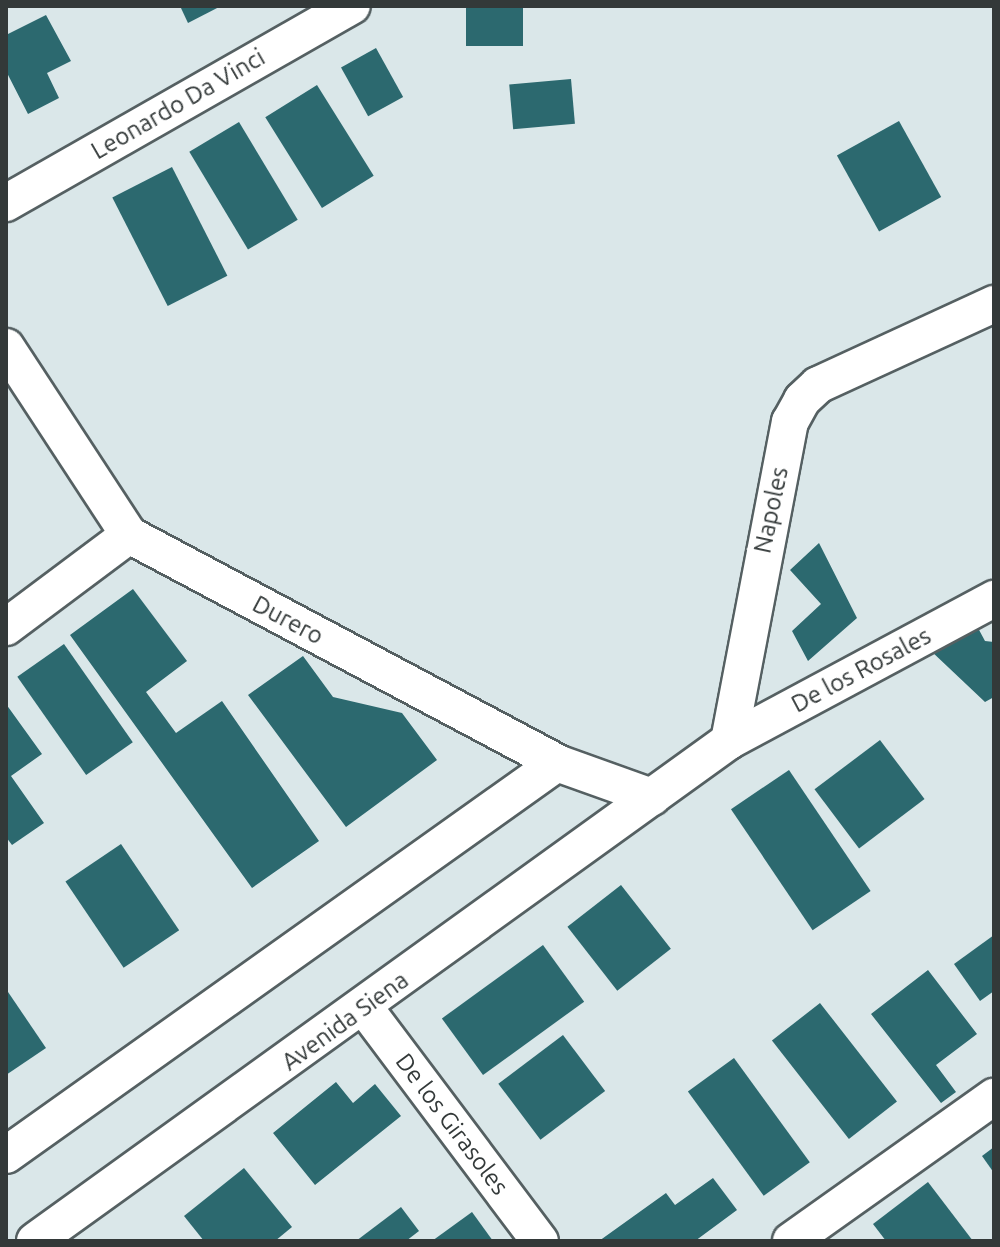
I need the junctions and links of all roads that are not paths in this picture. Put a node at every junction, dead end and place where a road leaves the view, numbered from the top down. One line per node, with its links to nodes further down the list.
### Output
1 (352, 6): 2 (street, Leonardo Da Vinci)
2 (6, 203)
3 (994, 304): 8 (street, Napoles)
4 (6, 347): 5 (street, Durero)
5 (129, 535): 7 (street); 9 (street, Durero)
6 (994, 599): 8 (street, De los Rosales)
7 (6, 627)
8 (729, 741): 10 (street)
9 (557, 763): 10 (street, Durero); 13 (street)
10 (652, 797): 11 (street, Avenida Siena)
11 (364, 1007): 14 (street, Avenida Siena); 15 (street, De los Girasoles)
12 (994, 1097): 16 (street)
13 (6, 1155)
14 (35, 1241)
15 (540, 1241)
16 (791, 1241)

